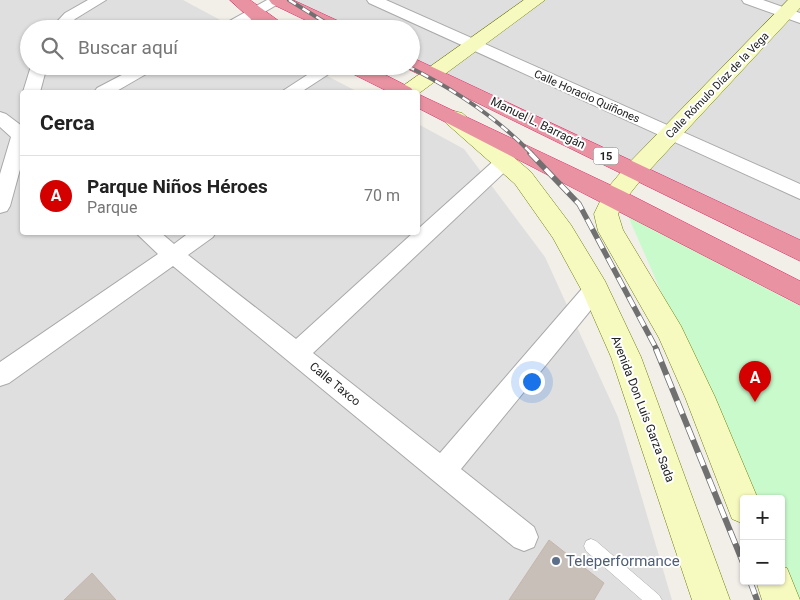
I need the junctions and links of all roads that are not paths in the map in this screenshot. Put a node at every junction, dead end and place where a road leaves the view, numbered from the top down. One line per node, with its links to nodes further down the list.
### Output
1 (99, 0): 9 (street)
2 (238, 0): 8 (highway)
3 (278, 0): 8 (street); 12 (highway)
4 (374, 0): 13 (street, Calle Horacio Quiñones)
5 (536, 0): 15 (street)
6 (749, 0): 7 (street)
7 (794, 10): 32 (street, Calle Rómulo Díaz de la Vega)
8 (254, 12): 10 (street); 11 (highway)
9 (66, 20)
10 (239, 20)
11 (267, 20)
12 (321, 20)
13 (419, 20)
14 (420, 20): 15 (street, Calle Horacio Quiñones)
15 (474, 44): 17 (street); 32 (street, Calle Horacio Quiñones)
16 (420, 66): 17 (highway, Manuel L. Barragán / 15)
17 (434, 73): 26 (street); 38 (highway, Manuel L. Barragán / 15)
18 (37, 75): 22 (street)
19 (135, 75): 23 (street)
20 (318, 75): 24 (street)
21 (371, 75): 25 (highway)
22 (33, 90)
23 (107, 90)
24 (293, 90)
25 (402, 90)
26 (409, 90)
27 (420, 101): 29 (highway)
28 (0, 118): 30 (street)
29 (454, 118): 37 (street, Avenida Don Luis Garza Sada); 40 (highway)
30 (20, 133)
31 (0, 134): 33 (street)
32 (670, 134): 38 (street, Calle Rómulo Díaz de la Vega); 39 (street, Calle Horacio Quiñones)
33 (20, 135)
34 (20, 136): 36 (street)
35 (20, 141): 41 (street)
36 (0, 147)
37 (505, 161): 46 (street, Avenida Don Luis Garza Sada); 48 (street)
38 (636, 170): 40 (street, Calle Rómulo Díaz de la Vega); 44 (highway, Manuel L. Barragán / 15)
39 (800, 192)
40 (614, 197): 47 (highway); 51 (street)
41 (0, 206)
42 (149, 235): 45 (street, Calle Taxco)
43 (202, 235): 45 (street)
44 (800, 251)
45 (174, 255): 48 (street, Calle Taxco); 49 (street)
46 (595, 289): 50 (street); 56 (street, Avenida Don Luis Garza Sada)
47 (800, 294)
48 (297, 353): 50 (street, Calle Taxco)
49 (0, 376)
50 (442, 471): 52 (street, Calle Taxco)
51 (740, 496)
52 (524, 537)
53 (591, 546): 55 (lane)
54 (775, 585): 57 (street)
55 (654, 600)
56 (711, 600)
57 (781, 600)

